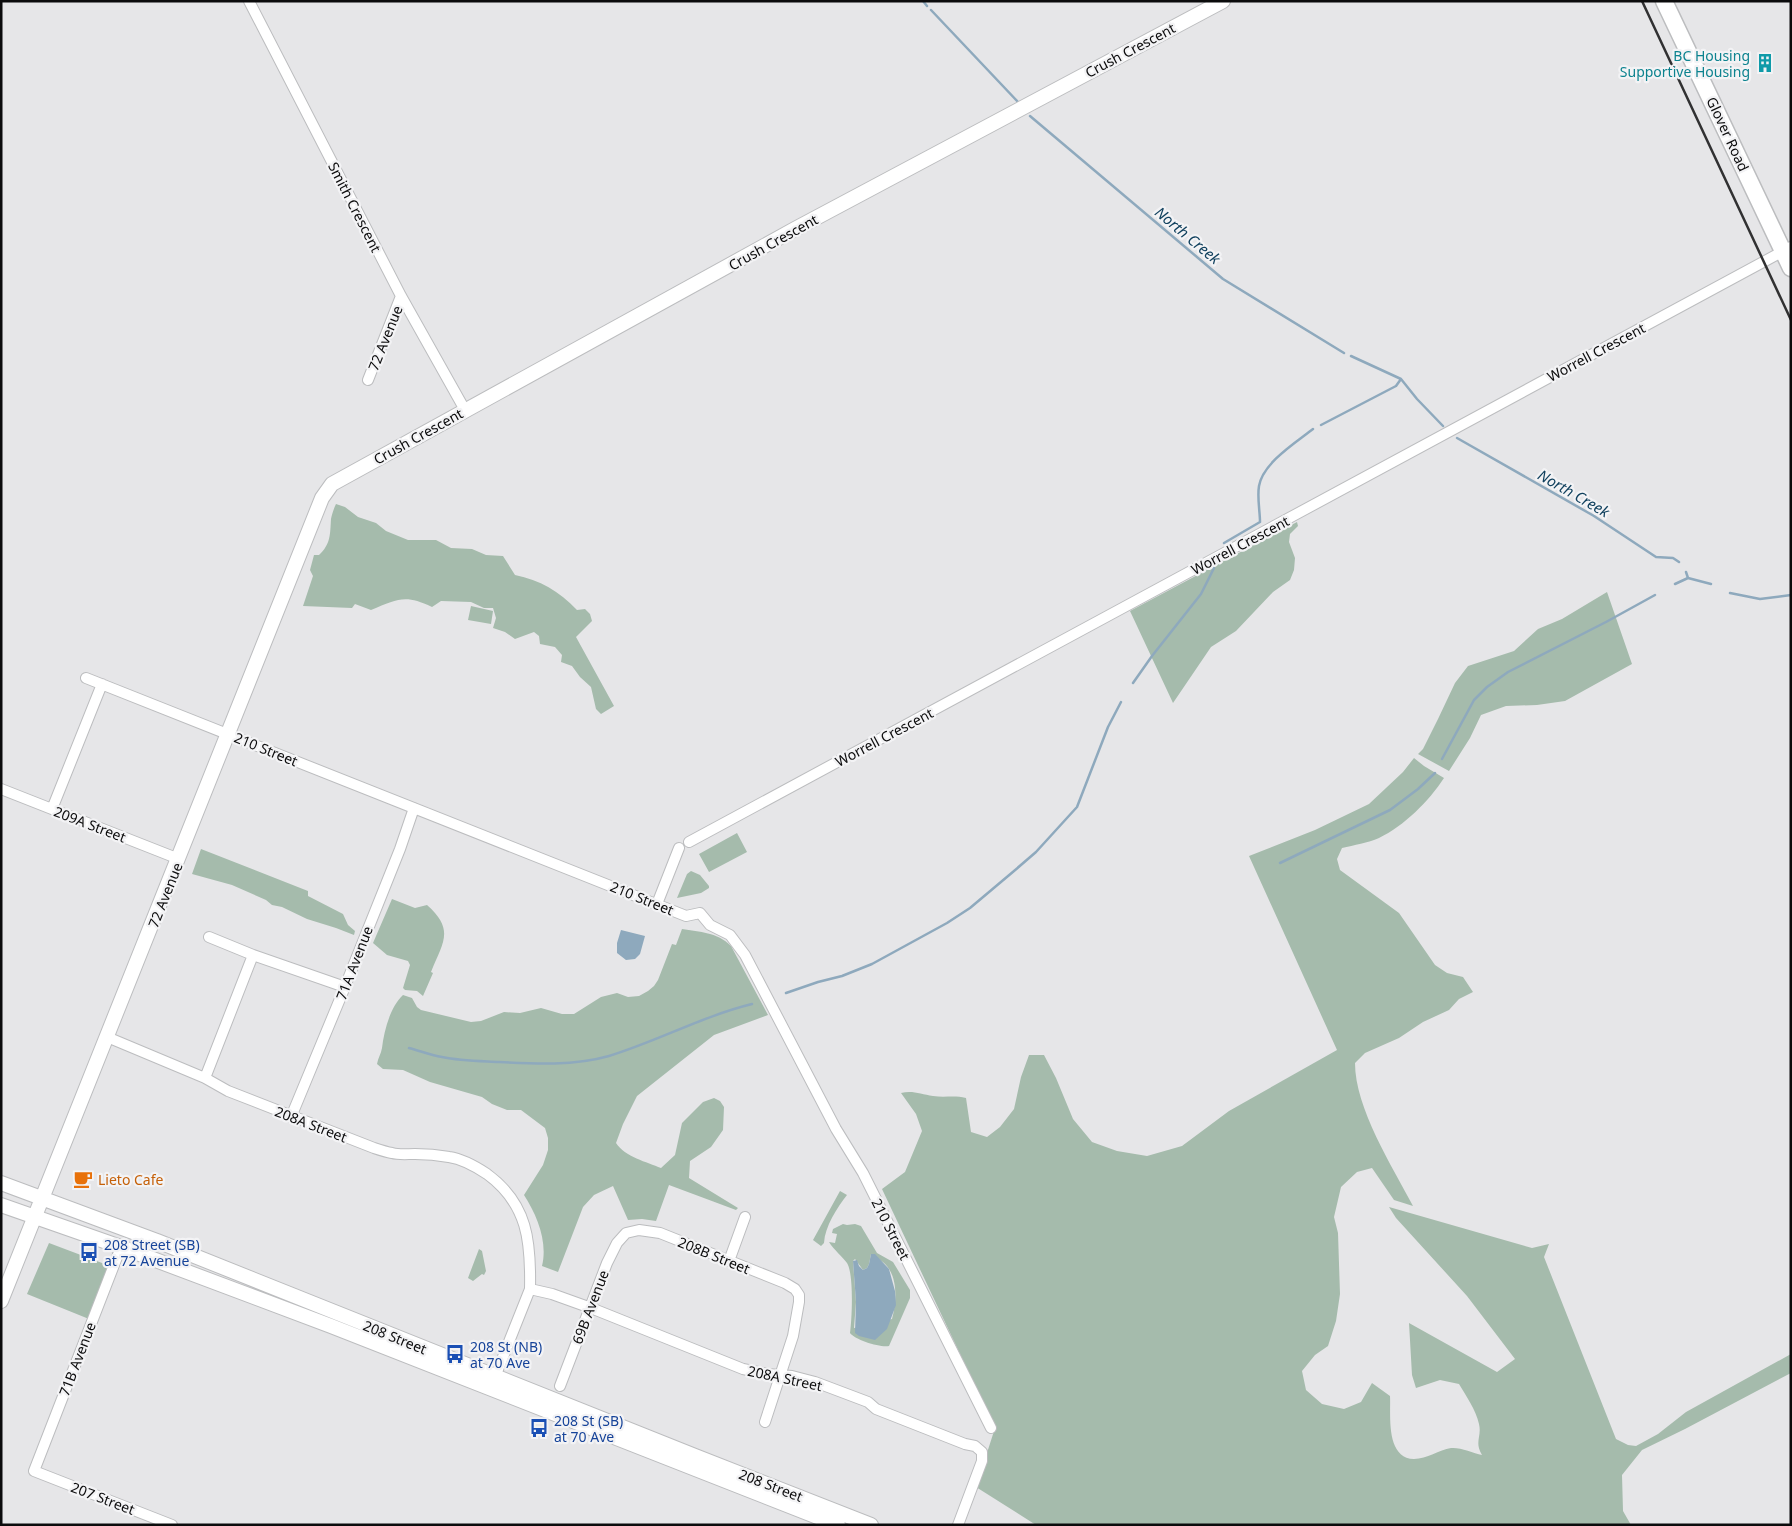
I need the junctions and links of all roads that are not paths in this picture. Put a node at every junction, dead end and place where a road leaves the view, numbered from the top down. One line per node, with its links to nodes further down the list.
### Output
1 (249, 1): 6 (street, Smith Crescent)
2 (1223, 1): 8 (main road, Crush Crescent)
3 (1664, 1): 4 (highway, Glover Road)
4 (1787, 250): 5 (highway, Glover Road); 16 (street, Worrell Crescent)
5 (1791, 268)
6 (402, 296): 7 (street, 72 Avenue); 8 (street, Smith Crescent)
7 (368, 380)
8 (465, 410): 9 (main road, Crush Crescent)
9 (328, 488): 12 (main road, 72 Avenue)
10 (86, 678): 11 (street, 210 Street)
11 (102, 684): 12 (street, 210 Street); 15 (street)
12 (228, 734): 14 (street, 210 Street); 18 (main road, 72 Avenue)
13 (1, 789): 15 (street, 209A Street)
14 (414, 808): 19 (street, 210 Street); 22 (street, 71A Avenue)
15 (52, 809): 18 (street, 209A Street)
16 (689, 842)
17 (679, 848): 19 (street)
18 (179, 859): 23 (main road, 72 Avenue)
19 (657, 904): 43 (street, 210 Street)
20 (210, 937): 21 (street)
21 (253, 955): 22 (street); 24 (street)
22 (345, 987): 25 (street, 71A Avenue)
23 (107, 1037): 24 (street, 208A Street); 28 (main road, 72 Avenue)
24 (205, 1078): 25 (street, 208A Street)
25 (290, 1117): 36 (street, 208A Street)
26 (1, 1183): 28 (main road, 208 Street)
27 (1, 1190): 28 (main road)
28 (41, 1198): 30 (main road, 72 Avenue); 33 (main road, 208 Street)
29 (1, 1205): 30 (main road, 208 Street)
30 (34, 1217): 33 (main road); 34 (main road, 208 Street); 37 (main road, 72 Avenue)
31 (745, 1217): 35 (street)
32 (626, 1233): 35 (street, 208B Street); 38 (street, 69B Avenue)
33 (158, 1241): 40 (main road, 208 Street)
34 (121, 1247): 40 (main road, 208 Street); 44 (street, 71B Avenue)
35 (729, 1261): 39 (street, 208B Street)
36 (530, 1289): 38 (street, 208A Street); 40 (street)
37 (1, 1301)
38 (591, 1308): 39 (street, 208A Street); 41 (street, 69B Avenue)
39 (779, 1376): 42 (street); 48 (street, 208A Street)
40 (493, 1382): 46 (main road, 208 Street); 47 (main road, 208 Street)
41 (560, 1386)
42 (765, 1422)
43 (991, 1428)
44 (34, 1471): 45 (street, 207 Street)
45 (172, 1525)
46 (838, 1525)
47 (871, 1525)
48 (958, 1525)

